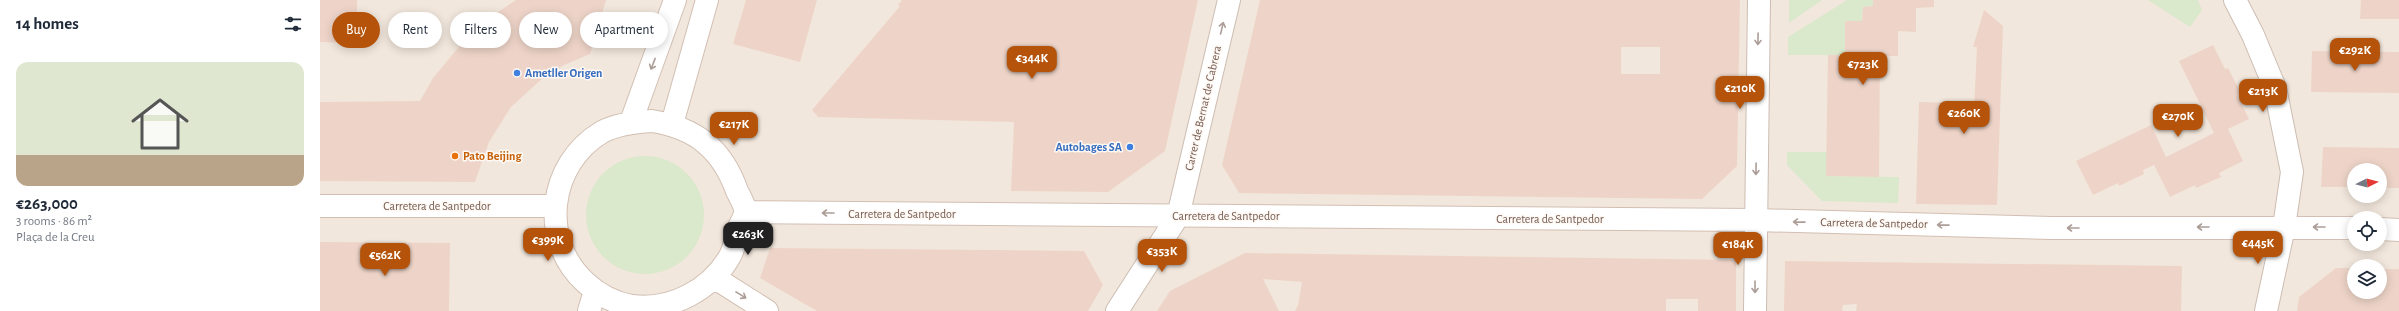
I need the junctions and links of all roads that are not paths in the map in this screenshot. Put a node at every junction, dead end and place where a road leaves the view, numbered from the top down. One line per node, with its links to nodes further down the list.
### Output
1 (674, 0): 6 (street, one-way to 6)
2 (707, 0): 7 (street)
3 (1229, 0): 11 (street, Carrer de Bernat de Cabrera, one-way to 3)
4 (1759, 0): 12 (street, one-way to 12)
5 (2235, 0): 13 (street)
6 (631, 122): 7 (street); 9 (street)
7 (672, 124): 10 (street)
8 (320, 206): 9 (street, Carretera de Santpedor)
9 (554, 206): 18 (street)
10 (745, 212): 11 (street, Carretera de Santpedor, one-way to 10); 17 (street)
11 (1178, 216): 12 (street, Carretera de Santpedor); 21 (street, Carrer de Bernat de Cabrera)
12 (1755, 220): 13 (street, Carretera de Santpedor, one-way to 12); 22 (street, one-way to 22)
13 (2284, 227): 14 (street, Carretera de Santpedor, one-way to 13); 23 (street)
14 (2347, 228)
15 (2387, 229): 16 (street)
16 (2399, 230)
17 (714, 278): 19 (street); 20 (street, one-way to 20)
18 (592, 301): 19 (street)
19 (632, 308)
20 (767, 311)
21 (1118, 311)
22 (1755, 311)
23 (2266, 311)

